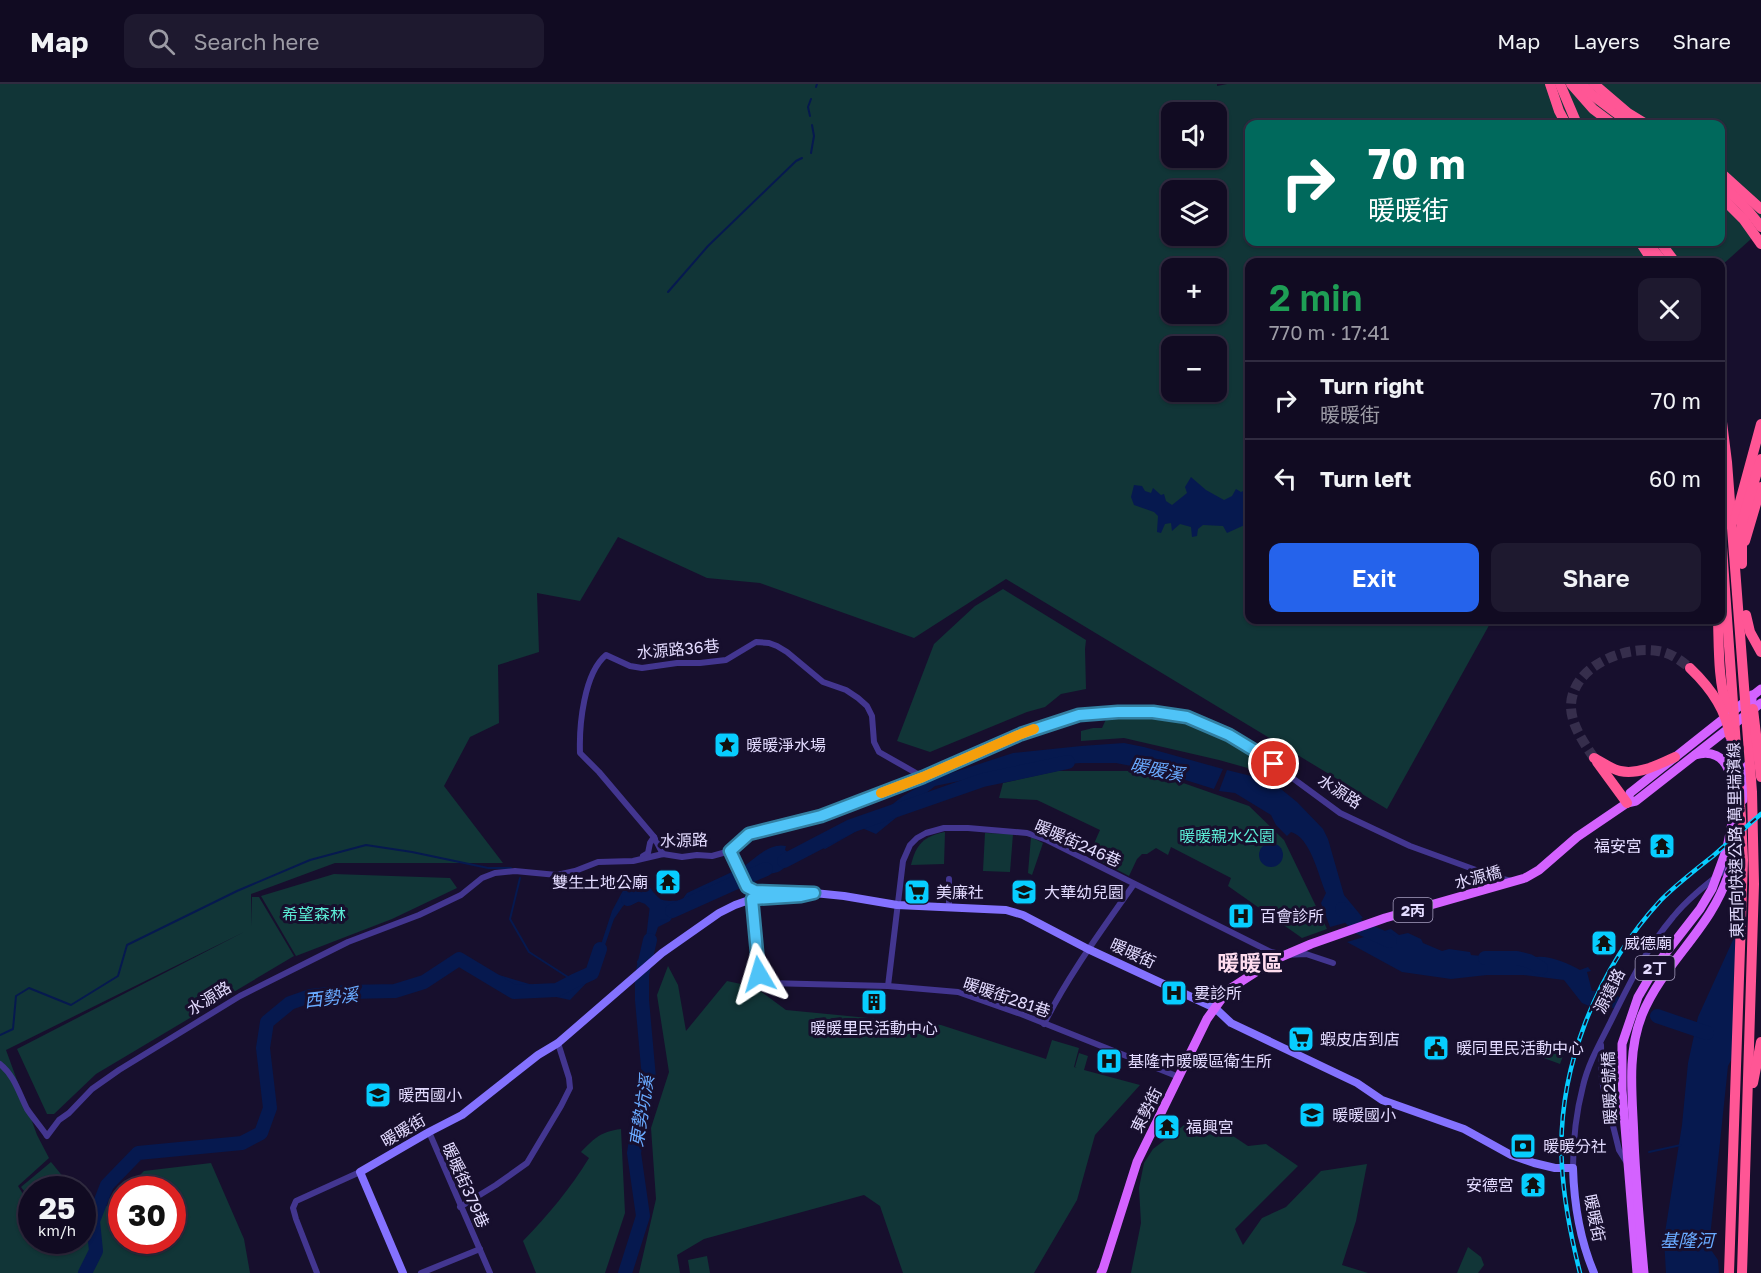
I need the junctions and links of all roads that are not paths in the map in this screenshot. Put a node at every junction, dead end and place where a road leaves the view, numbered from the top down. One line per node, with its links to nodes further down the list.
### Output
1 (1550, 84): 6 (highway)
2 (1560, 84): 7 (highway)
3 (1571, 84): 8 (highway)
4 (1582, 84): 9 (highway)
5 (1594, 84): 10 (highway)
6 (1564, 120)
7 (1575, 120)
8 (1608, 120)
9 (1624, 120)
10 (1639, 120)
11 (1725, 176): 14 (highway)
12 (1725, 189): 15 (highway)
13 (1725, 201): 16 (highway)
14 (1761, 209)
15 (1761, 227)
16 (1761, 243)
17 (1650, 246): 18 (highway)
18 (1660, 258)
19 (1761, 424): 24 (highway)
20 (1725, 446): 65 (highway, 東西向快速公路 萬里瑞濱線)
21 (1761, 459): 23 (highway)
22 (1761, 487): 23 (highway)
23 (1741, 555): 26 (highway)
24 (1725, 569)
25 (1725, 600): 40 (highway, 東西向快速公路 萬里瑞濱線)
26 (1746, 615): 29 (highway); 31 (highway)
27 (1718, 624): 32 (highway)
28 (1724, 624): 32 (highway)
29 (1761, 652)
30 (1690, 668): 40 (highway)
31 (1757, 699): 32 (main road); 33 (main road); 37 (highway); 40 (main road, 2丁)
32 (1728, 714): 33 (main road, 2丁); 34 (main road, 2丙)
33 (1730, 727): 35 (main road, 2丙); 38 (main road, 2丁)
34 (1675, 757): 39 (main road, 2丙); 39 (highway)
35 (1691, 758): 38 (main road); 39 (main road, 2丙)
36 (923, 777): 41 (street, 水源路36巷); 43 (street, 水源路); 47 (street, 水源路)
37 (1761, 777)
38 (1731, 783): 40 (main road, 2丁)
39 (1627, 803): 47 (main road, 2丙)
40 (1738, 812): 67 (main road, 暖暖2號橋 / 2丁); 81 (highway, 東西向快速公路 萬里瑞濱線)
41 (654, 837): 44 (street, 水源路36巷); 45 (street)
42 (1761, 839): 61 (street, 源遠路)
43 (730, 851): 44 (street, 水源路); 49 (street)
44 (663, 854): 45 (street, 水源路)
45 (633, 861): 63 (street, 水源路)
46 (949, 879): 52 (street)
47 (1516, 882): 53 (main road, 水源橋 / 2丙)
48 (1134, 884): 51 (street, 暖暖街246巷); 54 (street); 55 (street, 暖暖街246巷)
49 (814, 893): 50 (street, 暖暖街); 51 (street, 暖暖街)
50 (752, 899): 57 (street, 暖暖街281巷); 60 (street, 暖暖街)
51 (897, 905): 52 (street, 暖暖街); 57 (street)
52 (949, 906): 54 (street, 暖暖街)
53 (1311, 944): 55 (main road, 東勢街 / 2丙)
54 (1088, 949): 58 (street, 暖暖街); 59 (street)
55 (1284, 955): 56 (street, 暖暖街246巷); 58 (main road, 東勢街 / 2丙)
56 (1333, 963)
57 (888, 986): 59 (street, 暖暖街281巷)
58 (1215, 1008): 64 (main road, 東勢街 / 2丙); 69 (street, 暖暖街)
59 (1044, 1024): 64 (street, 暖暖街281巷)
60 (558, 1042): 66 (street, 暖暖街); 71 (street)
61 (1601, 1042): 68 (street, 源遠路); 69 (street, 暖暖街)
62 (1761, 1042): 65 (highway)
63 (0, 1064)
64 (1179, 1077): 77 (main road, 東勢街 / 2丙)
65 (1748, 1107): 82 (highway, 東西向快速公路 萬里瑞濱線)
66 (429, 1132): 70 (street, 暖暖街); 71 (street, 暖暖街379巷)
67 (1630, 1142): 68 (main road, 源遠路 / 2丁); 80 (main road, 2丁)
68 (1628, 1165): 79 (main road, 源遠路 / 2丁)
69 (1573, 1168): 78 (street, 暖暖街)
70 (360, 1172): 73 (street); 74 (street)
71 (460, 1207): 72 (street, 暖暖街379巷)
72 (480, 1249): 75 (street, 暖暖街379巷); 76 (street, 暖暖街379巷)
73 (317, 1273)
74 (403, 1273)
75 (422, 1273)
76 (490, 1273)
77 (1101, 1273)
78 (1594, 1273)
79 (1637, 1273)
80 (1644, 1273)
81 (1729, 1273)
82 (1742, 1273)

